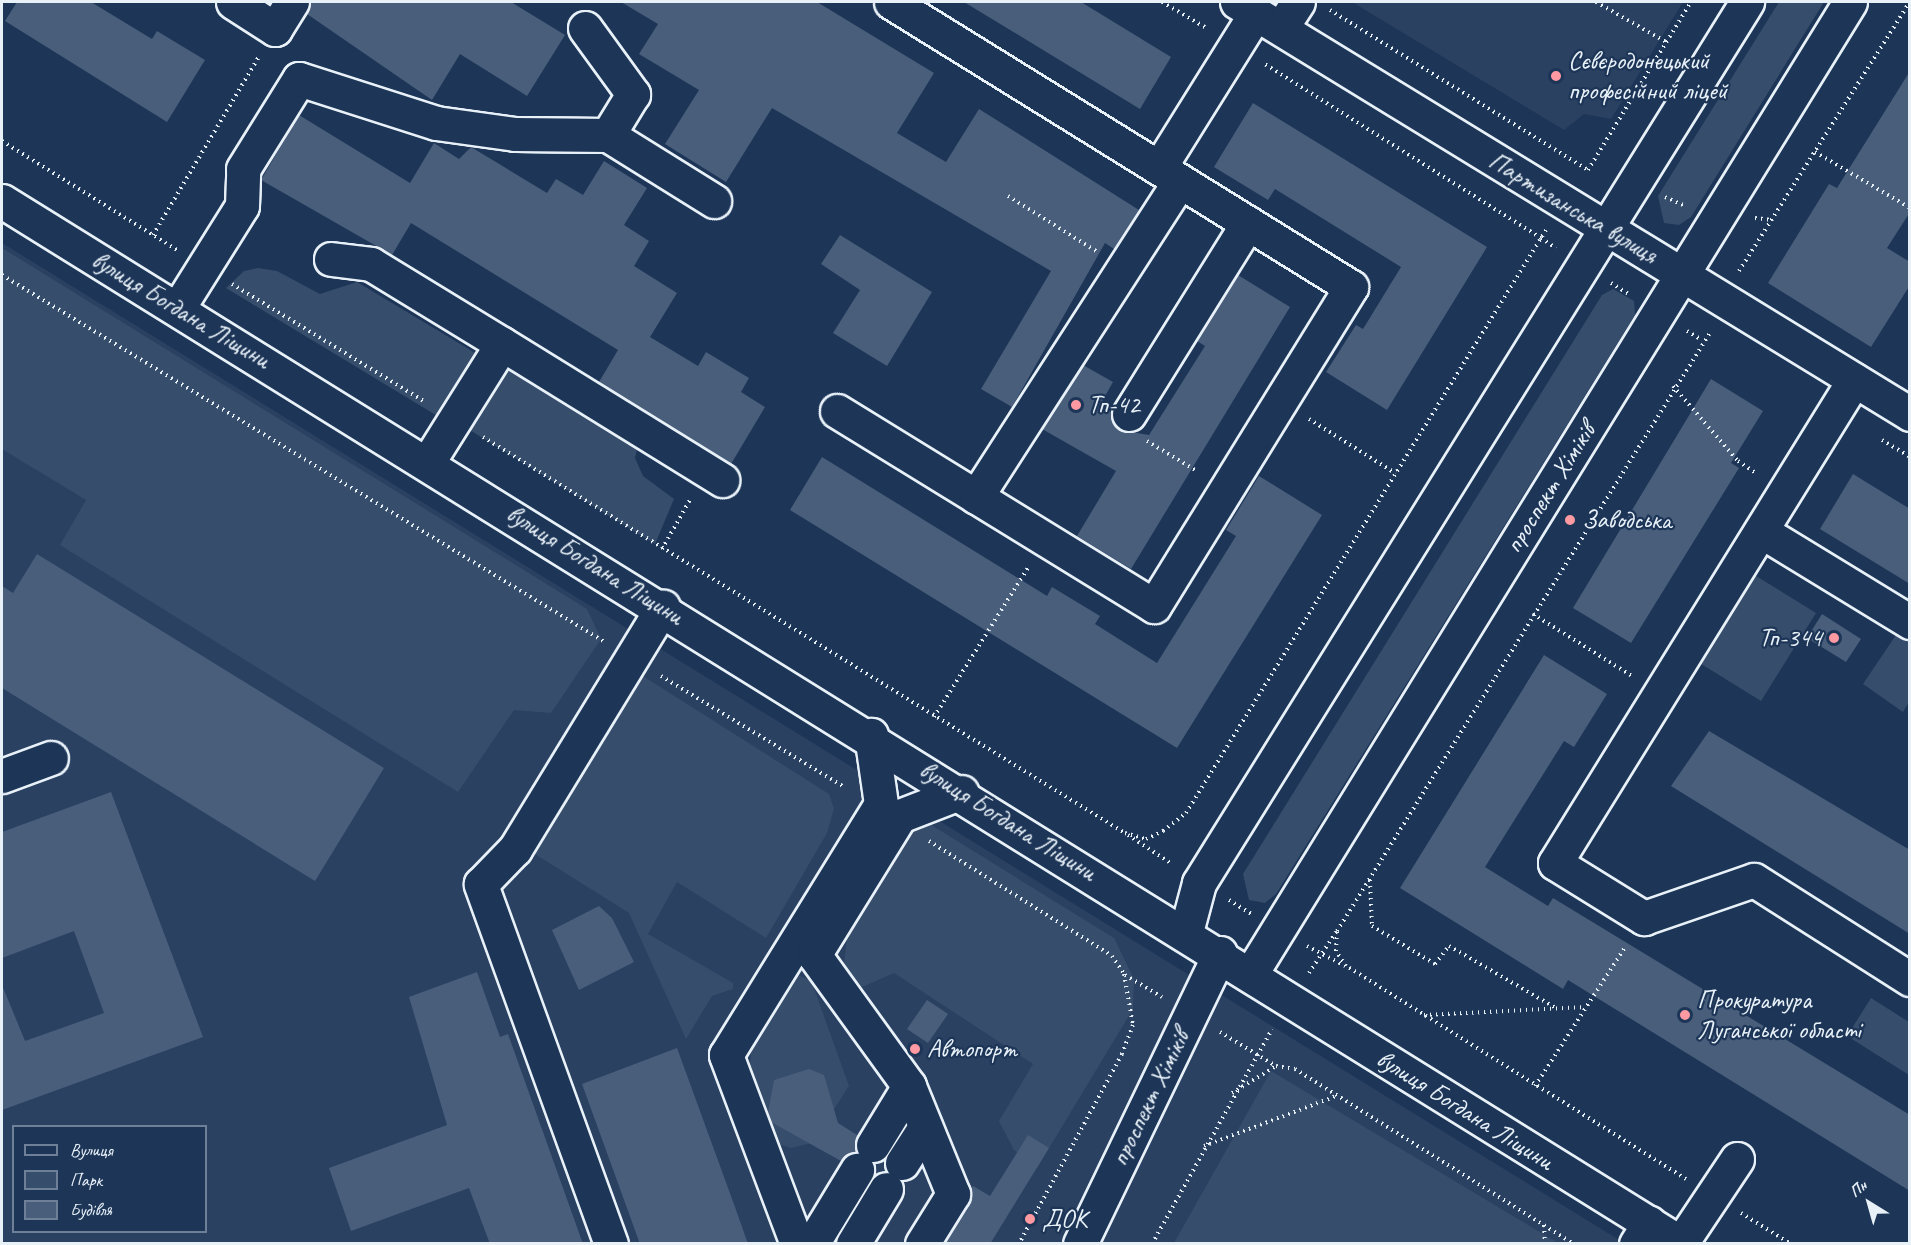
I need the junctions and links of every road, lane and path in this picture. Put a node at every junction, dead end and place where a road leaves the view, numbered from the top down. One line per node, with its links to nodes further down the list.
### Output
1 (233, 2): 12 (main road)
2 (292, 2): 12 (main road)
3 (891, 2): 19 (main road)
4 (1162, 2): 14 (path)
5 (1596, 2): 13 (path)
6 (1691, 2): 13 (path)
7 (1747, 2): 20 (main road)
8 (1850, 2): 25 (main road, проспект Хіміків)
9 (1910, 2): 17 (path)
10 (1279, 10): 14 (main road); 18 (path); 28 (main road, Партизанська вулиця)
11 (585, 28): 15 (main road)
12 (275, 29): 29 (path)
13 (1666, 42): 18 (path)
14 (1235, 46): 19 (main road); 30 (path)
15 (608, 135): 23 (main road); 33 (main road)
16 (2, 141): 29 (path)
17 (1815, 152): 24 (path); 26 (path)
18 (1593, 160): 20 (path)
19 (1169, 175): 27 (main road); 34 (main road)
20 (1635, 182): 25 (path); 28 (main road)
21 (1008, 195): 34 (path)
22 (2, 201): 38 (main road, вулиця Богдана Ліщини)
23 (714, 201)
24 (1910, 208)
25 (1721, 212): 26 (path); 35 (main road, проспект Хіміків)
26 (1772, 220): 37 (path)
27 (1248, 223): 44 (main road); 46 (main road)
28 (1606, 228): 32 (main road); 35 (main road, Партизанська вулиця)
29 (153, 235): 33 (path)
30 (1541, 238): 32 (path); 50 (path)
31 (331, 259): 41 (main road)
32 (1583, 265): 39 (path); 71 (main road)
33 (204, 267): 38 (main road); 48 (path)
34 (1125, 268): 54 (main road)
35 (1682, 274): 39 (main road, проспект Хіміків); 42 (main road, Партизанська вулиця)
36 (2, 275): 61 (path)
37 (1749, 277)
38 (178, 308): 49 (main road, вулиця Богдана Ліщини)
39 (1659, 313): 40 (path); 73 (main road, проспект Хіміків)
40 (1702, 340)
41 (502, 344): 48 (main road); 51 (main road)
42 (1854, 380): 47 (main road, Партизанська вулиця); 53 (main road)
43 (1673, 386): 53 (path)
44 (1280, 401): 50 (path); 52 (main road)
45 (837, 411): 54 (main road)
46 (1129, 414): 52 (path)
47 (1910, 414)
48 (454, 420): 49 (main road); 57 (path)
49 (428, 462): 58 (main road, вулиця Богдана Ліщини)
50 (1395, 473): 69 (path)
51 (714, 476): 57 (path)
52 (1226, 489): 56 (main road)
53 (1785, 492): 55 (main road)
54 (976, 497): 56 (main road)
55 (1761, 531): 60 (main road); 62 (main road)
56 (1045, 540): 63 (path)
57 (663, 549): 63 (path)
58 (663, 607): 61 (main road); 64 (main road, вулиця Богдана Ліщини)
59 (1533, 615): 62 (path)
60 (1910, 622)
61 (630, 658): 68 (path); 91 (main road)
62 (1660, 693): 72 (main road)
63 (934, 717): 69 (path)
64 (871, 735): 67 (main road, вулиця Богдана Ліщини); 68 (main road)
65 (51, 758): 66 (main road)
66 (2, 776)
67 (962, 792): 68 (main road); 74 (main road, вулиця Богдана Ліщини)
68 (888, 815): 82 (main road); 92 (main road); 96 (path)
69 (1125, 833): 71 (path)
70 (1370, 880): 80 (path)
71 (1199, 883): 73 (path); 74 (main road)
72 (1644, 918): 78 (main road); 79 (path)
73 (1278, 930): 76 (path); 77 (main road, проспект Хіміків)
74 (1186, 932): 75 (main road, вулиця Богдана Ліщини)
75 (1220, 953): 77 (main road, вулиця Богдана Ліщини); 97 (main road, проспект Хіміків)
76 (1346, 966)
77 (1250, 975): 89 (main road, вулиця Богдана Ліщини)
78 (1910, 979)
79 (1586, 1007): 80 (path); 83 (path)
80 (1556, 1008): 81 (path)
81 (1423, 1015)
82 (909, 1086): 85 (main road); 93 (main road)
83 (1535, 1086)
84 (1337, 1095): 86 (path); 86 (path); 88 (path)
85 (925, 1126): 94 (main road); 95 (main road)
86 (1204, 1146): 98 (path)
87 (1737, 1159): 90 (main road)
88 (1544, 1225): 99 (path); 100 (path)
89 (1642, 1233): 90 (main road, вулиця Богдана Ліщини)
90 (1681, 1243)
91 (611, 1244)
92 (797, 1244)
93 (812, 1244)
94 (853, 1244)
95 (922, 1244)
96 (1019, 1244)
97 (1080, 1244)
98 (1152, 1244)
99 (1545, 1244)
100 (1574, 1244)

